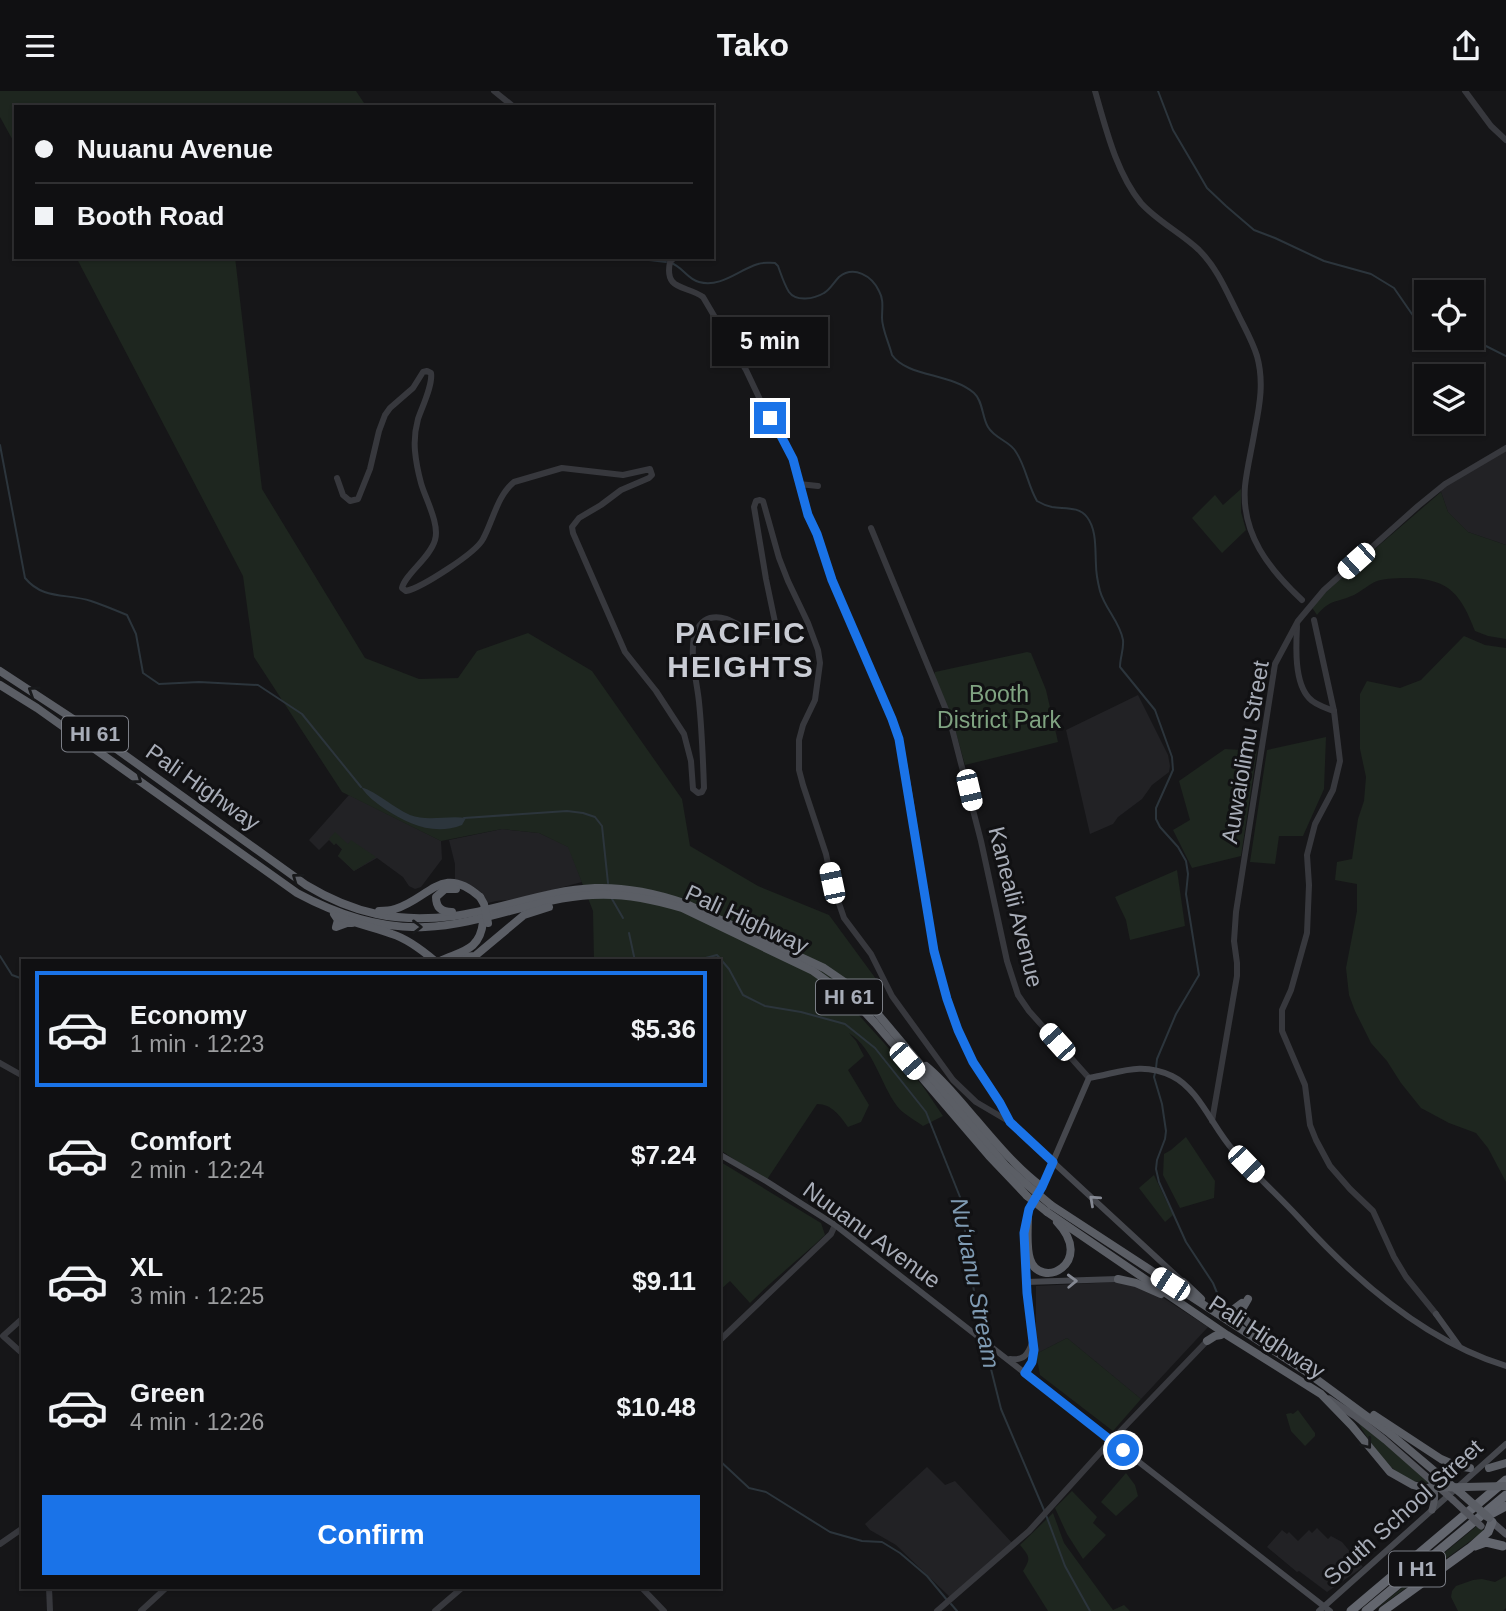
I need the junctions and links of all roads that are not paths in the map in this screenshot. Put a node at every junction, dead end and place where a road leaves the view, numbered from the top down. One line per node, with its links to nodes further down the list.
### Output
1 (494, 91): 4 (street)
2 (1095, 91): 12 (street)
3 (1465, 91): 5 (street)
4 (512, 105)
5 (1506, 140)
6 (672, 260): 9 (street)
7 (1506, 448): 14 (street, Auwaiolimu Street)
8 (337, 478): 33 (street)
9 (799, 484): 10 (street); 32 (street)
10 (818, 486)
11 (870, 528): 31 (street, Kanealii Avenue)
12 (1302, 600)
13 (1314, 620): 17 (street)
14 (1298, 621): 17 (street); 35 (street, Auwaiolimu Street)
15 (0, 671): 22 (highway, Pali Highway / HI 61, one-way to 15)
16 (0, 685): 23 (highway, Pali Highway / HI 61, one-way to 23)
17 (1334, 712): 48 (street)
18 (592, 891): 19 (highway, Pali Highway / HI 61); 21 (highway, Pali Highway / HI 61); 23 (highway, Pali Highway / HI 61, one-way to 18); 27 (highway)
19 (616, 891): 28 (highway, Pali Highway / HI 61); 38 (highway, Pali Highway / HI 61)
20 (478, 899): 21 (highway); 22 (highway); 24 (highway, bridge)
21 (490, 908): 22 (highway, Pali Highway / HI 61)
22 (357, 910)
23 (330, 911): 25 (highway)
24 (486, 923): 26 (highway); 27 (highway)
25 (435, 959)
26 (444, 959)
27 (462, 959)
28 (911, 1054): 38 (highway, Pali Highway / HI 61); 39 (highway)
29 (0, 1063): 30 (street)
30 (21, 1075)
31 (1089, 1078): 35 (main road); 37 (main road)
32 (993, 1094): 33 (street); 34 (street)
33 (984, 1108): 34 (street)
34 (1010, 1122): 37 (street)
35 (1212, 1122): 51 (main road)
36 (721, 1155): 42 (main road, Nuuanu Avenue)
37 (1053, 1162): 39 (main road); 45 (main road, one-way to 37)
38 (1023, 1187): 40 (highway, Pali Highway / HI 61, bridge)
39 (1042, 1187): 41 (main road)
40 (1049, 1209): 41 (highway); 46 (highway, Pali Highway / HI 61); 57 (highway, Pali Highway / HI 61)
41 (1027, 1215): 44 (main road)
42 (835, 1225): 53 (street); 61 (main road, Nuuanu Avenue)
43 (1118, 1279): 44 (main road, one-way to 43); 50 (highway)
44 (1026, 1282): 54 (main road)
45 (1183, 1282): 46 (highway)
46 (1207, 1307): 47 (highway, Pali Highway / HI 61)
47 (1217, 1313): 59 (highway, Pali Highway / HI 61); 59 (highway)
48 (1436, 1314): 51 (main road); 56 (main road)
49 (21, 1320): 58 (street)
50 (1208, 1326): 52 (highway); 55 (highway)
51 (1436, 1334): 56 (main road)
52 (1221, 1335): 55 (highway); 57 (highway)
53 (721, 1339)
54 (1032, 1341): 61 (main road); 64 (main road)
55 (1207, 1341): 67 (street)
56 (1460, 1347): 62 (main road)
57 (1250, 1349): 60 (highway, Pali Highway / HI 61)
58 (21, 1352)
59 (1276, 1352): 65 (highway, Pali Highway / HI 61)
60 (1261, 1356): 63 (highway); 66 (highway, Pali Highway / HI 61)
61 (1006, 1359): 64 (main road, Nuuanu Avenue)
62 (1506, 1367)
63 (1266, 1369)
64 (1023, 1371): 67 (main road, Nuuanu Avenue)
65 (1318, 1381): 70 (highway); 76 (highway, Pali Highway / HI 61)
66 (1321, 1394): 72 (main road, Pali Highway / HI 61); 75 (highway, one-way to 75, bridge)
67 (1111, 1441): 94 (main road, Nuuanu Avenue); 99 (street)
68 (1506, 1444): 76 (main road, South School Street)
69 (1506, 1463): 71 (highway)
70 (1469, 1468)
71 (1489, 1468)
72 (1423, 1472): 78 (main road, Pali Highway / HI 61); 80 (main road)
73 (1506, 1472): 89 (highway)
74 (1506, 1480): 89 (highway, I H1)
75 (1506, 1486)
76 (1459, 1492): 78 (main road, South School Street); 81 (highway, Pali Highway / HI 61, bridge)
77 (1506, 1495): 82 (highway, I H1)
78 (1450, 1497): 80 (main road, South School Street); 84 (main road, Pali Highway / HI 61, bridge)
79 (1506, 1506): 82 (highway)
80 (1432, 1510): 94 (main road, South School Street)
81 (1490, 1520): 84 (highway); 85 (main road, Pali Highway / HI 61)
82 (1468, 1528): 101 (highway, I H1)
83 (21, 1529): 86 (street)
84 (1485, 1529): 87 (main road, Pali Highway / HI 61); 88 (highway)
85 (1506, 1534)
86 (0, 1544)
87 (1504, 1547): 88 (highway)
88 (1470, 1548): 102 (highway)
89 (1418, 1556): 100 (highway, I H1)
90 (49, 1589): 95 (street)
91 (165, 1589): 96 (street)
92 (461, 1589): 97 (street)
93 (643, 1589): 98 (street)
94 (1324, 1609)
95 (50, 1611)
96 (141, 1611)
97 (435, 1611)
98 (664, 1611)
99 (937, 1611)
100 (1351, 1611)
101 (1366, 1611)
102 (1383, 1611)

